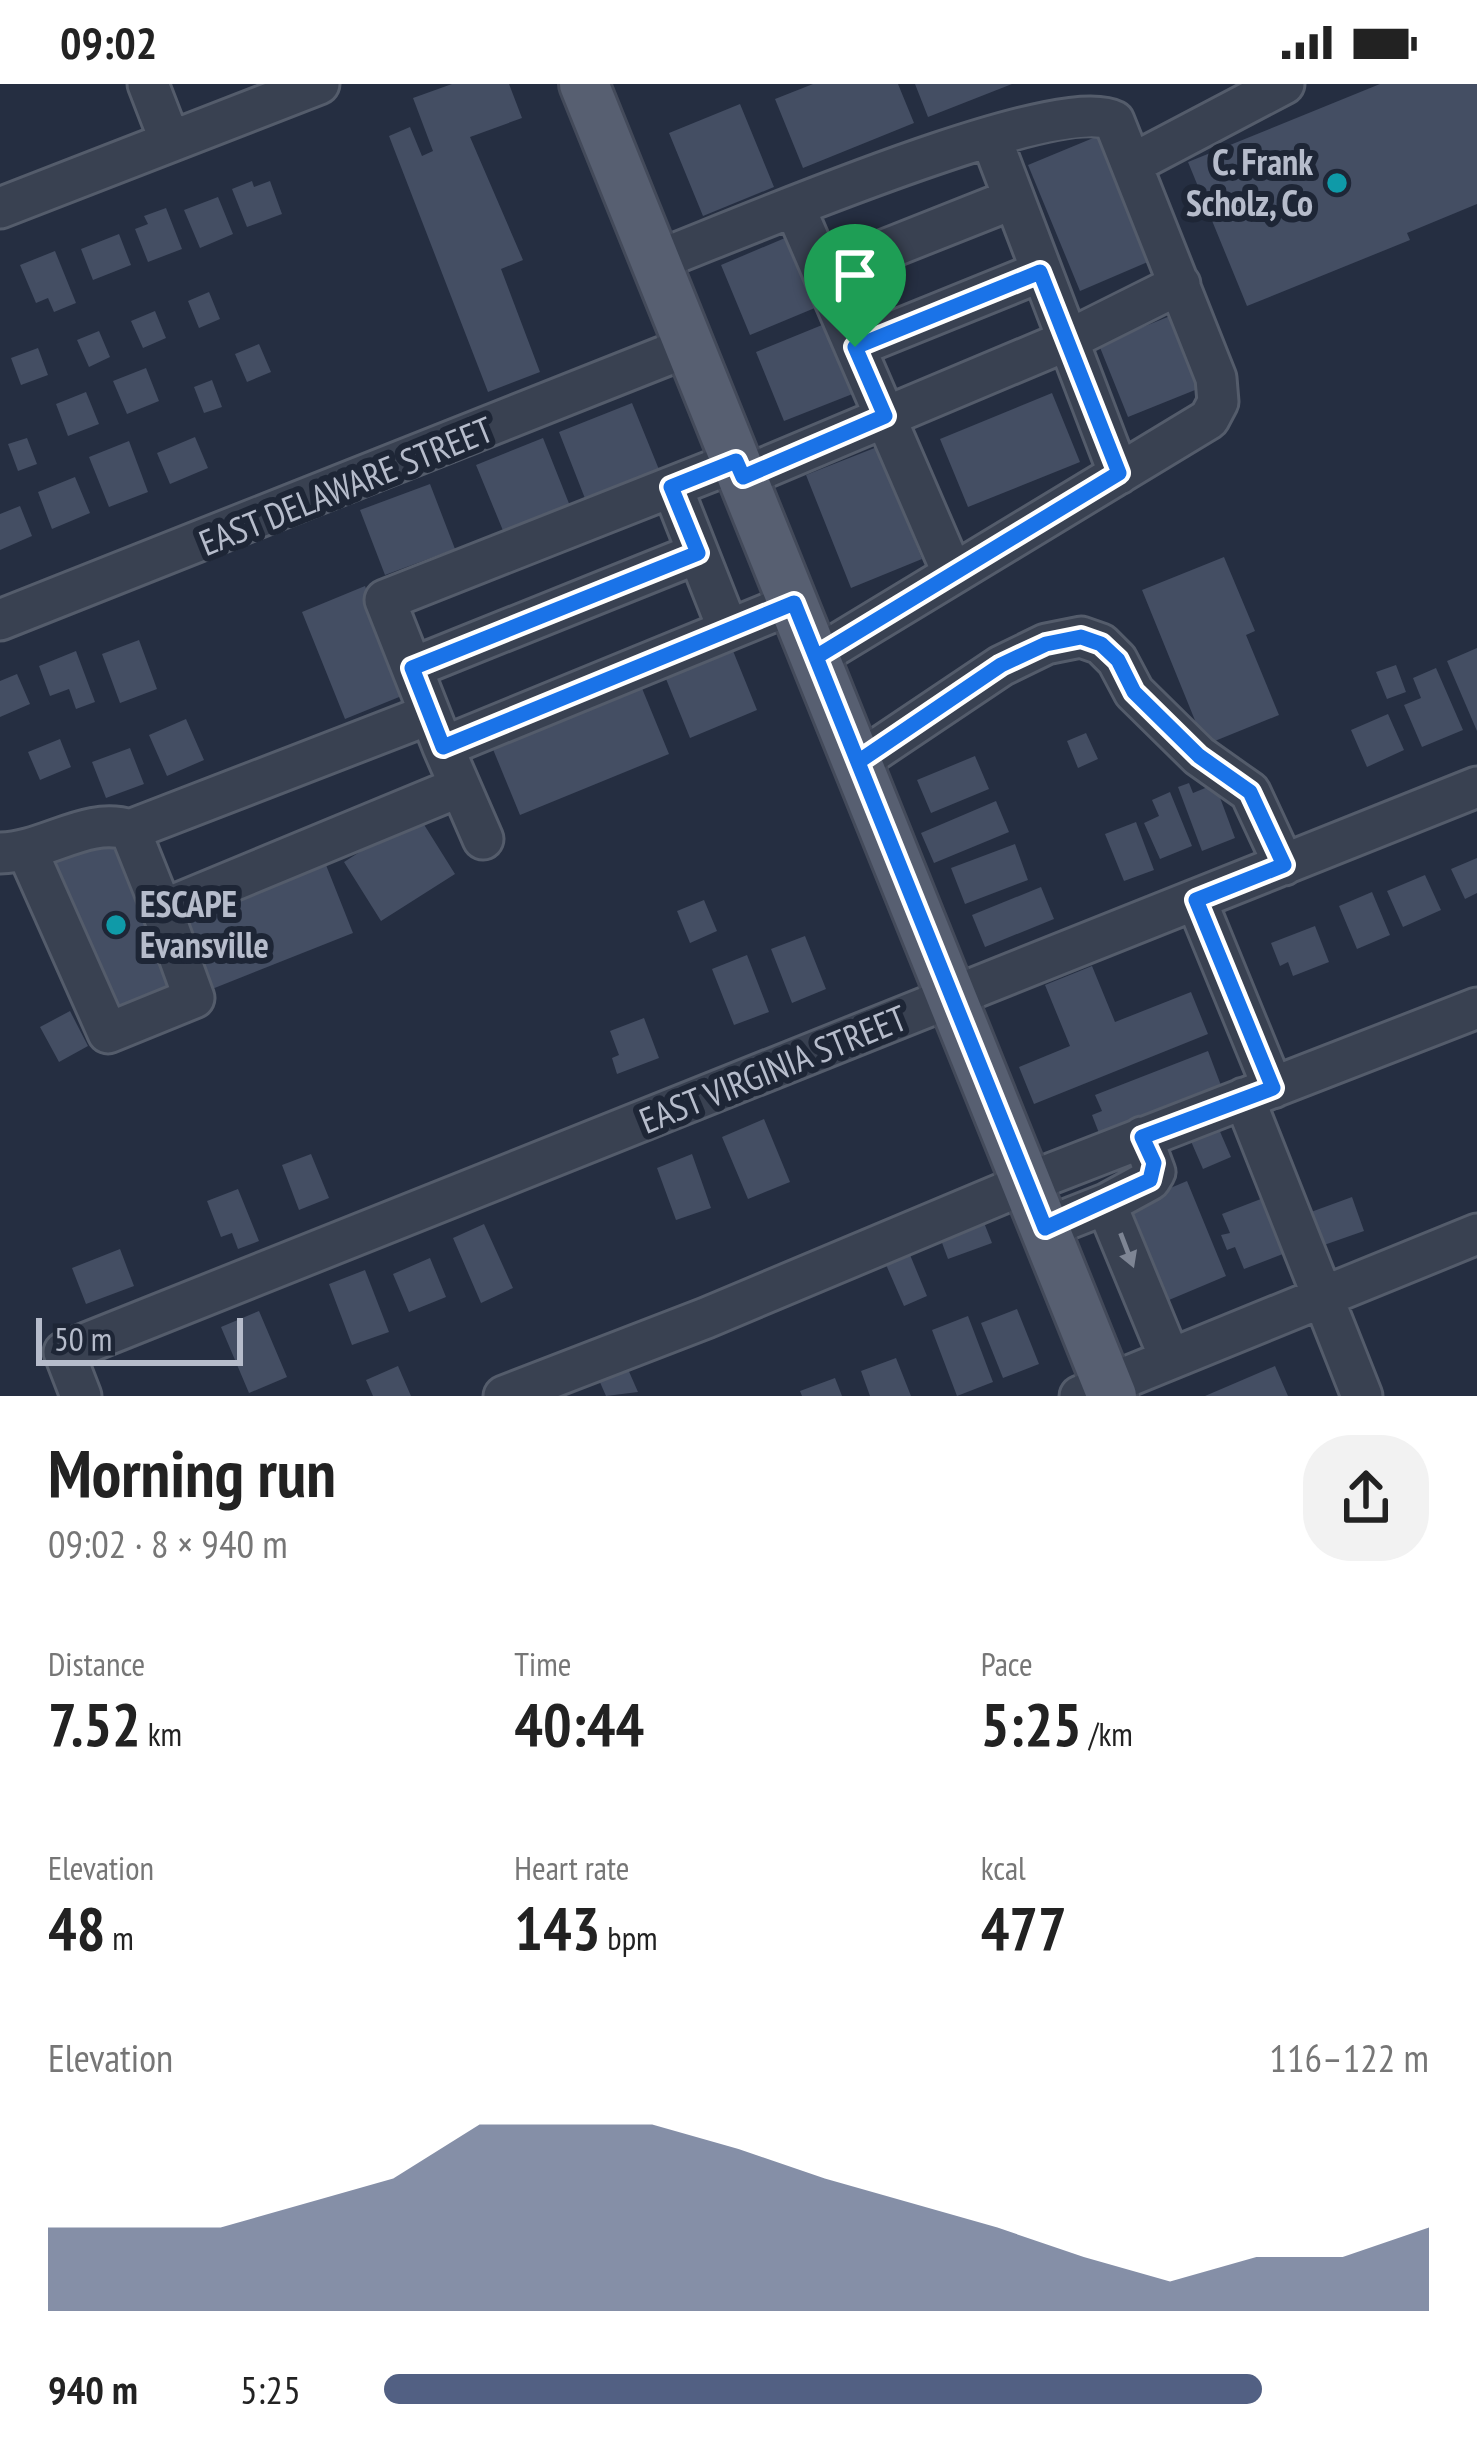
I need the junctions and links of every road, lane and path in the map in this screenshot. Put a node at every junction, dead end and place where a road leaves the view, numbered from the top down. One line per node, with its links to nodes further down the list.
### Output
1 (148, 84): 6 (street)
2 (319, 84): 6 (street)
3 (584, 84): 11 (main road)
4 (1284, 84): 7 (street)
5 (991, 138): 7 (street); 8 (street); 10 (street)
6 (170, 141): 9 (street)
7 (1132, 164): 14 (street)
8 (1013, 199): 12 (street); 13 (street)
9 (0, 208)
10 (795, 208): 11 (street); 13 (street)
11 (656, 261): 16 (main road)
12 (1040, 272): 15 (street); 17 (street)
13 (824, 274): 17 (street)
14 (1180, 284): 15 (street); 20 (street)
15 (1066, 341): 18 (street); 20 (street)
16 (690, 346): 19 (main road); 25 (street, EAST DELAWARE STREET)
17 (855, 347): 18 (street)
18 (885, 416): 19 (street); 23 (street)
19 (740, 469): 21 (street); 24 (main road)
20 (1119, 473): 23 (street)
21 (671, 487): 22 (street); 28 (street)
22 (698, 553): 26 (street); 28 (street)
23 (953, 574): 27 (street)
24 (794, 603): 26 (street); 27 (main road)
25 (0, 620)
26 (728, 629): 29 (street)
27 (816, 657): 30 (main road)
28 (412, 668): 29 (street)
29 (437, 731): 31 (street); 33 (street)
30 (858, 762): 36 (street); 39 (main road)
31 (458, 788): 34 (street); 38 (street)
32 (1477, 788): 36 (street, EAST VIRGINIA STREET)
33 (130, 830): 35 (street); 38 (street)
34 (484, 838)
35 (14, 853): 38 (street)
36 (1284, 865): 37 (street, EAST VIRGINIA STREET)
37 (1196, 900): 39 (street, EAST VIRGINIA STREET); 41 (street)
38 (162, 910)
39 (953, 998): 43 (main road); 50 (street, EAST VIRGINIA STREET)
40 (1477, 1008): 41 (street)
41 (1258, 1093): 42 (street); 47 (street)
42 (1142, 1137): 43 (street); 44 (street)
43 (1027, 1183): 45 (main road); 51 (street)
44 (1106, 1204): 45 (street); 48 (street, one-way to 48)
45 (1045, 1228): 49 (main road)
46 (1477, 1234): 47 (street)
47 (1322, 1298): 48 (street); 52 (street)
48 (1170, 1360): 49 (street)
49 (1099, 1392)
50 (80, 1396)
51 (504, 1396)
52 (1362, 1396)

